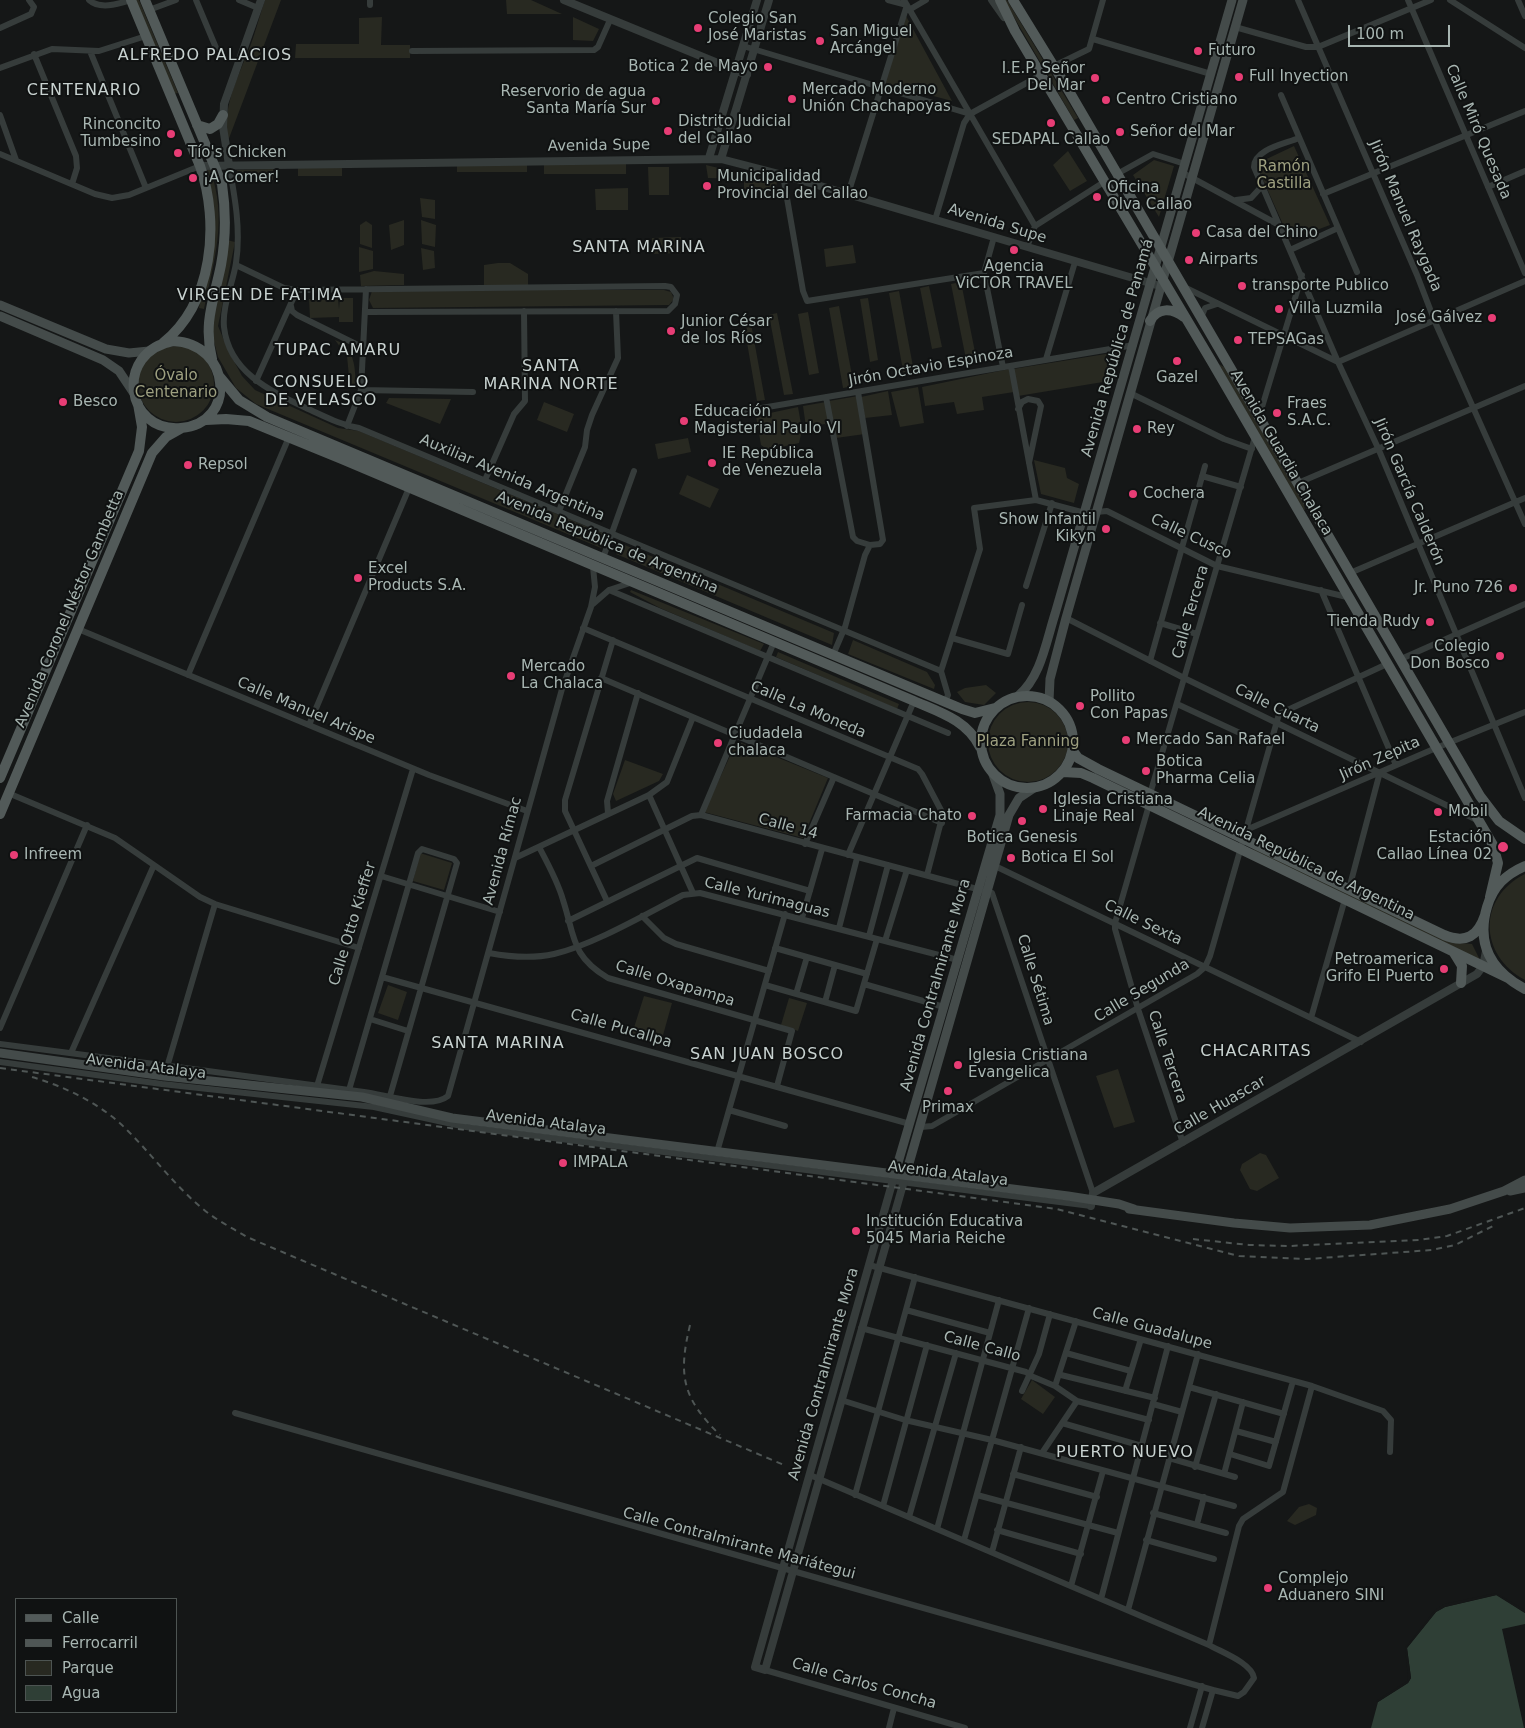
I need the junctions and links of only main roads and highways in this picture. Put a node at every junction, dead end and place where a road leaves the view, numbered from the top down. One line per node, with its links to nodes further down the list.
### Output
1 (131, 0): 8 (main road)
2 (145, 0): 7 (main road)
3 (1000, 0): 12 (main road, Avenida Guardia Chalaca)
4 (1014, 0): 10 (main road, Avenida Guardia Chalaca)
5 (1232, 0): 13 (main road, Avenida República de Panamá)
6 (1243, 0): 14 (main road, Avenida República de Panamá)
7 (186, 100): 8 (main road); 11 (main road)
8 (174, 104): 24 (main road)
9 (223, 115): 11 (main road)
10 (1086, 120): 12 (main road); 13 (main road, Avenida Guardia Chalaca)
11 (197, 125): 28 (main road)
12 (1072, 128): 15 (main road, Avenida Guardia Chalaca)
13 (1160, 249): 14 (main road, Avenida Guardia Chalaca); 15 (main road, Avenida República de Panamá)
14 (1167, 262): 16 (main road, Avenida República de Panamá); 27 (main road, Avenida Guardia Chalaca)
15 (1155, 267): 16 (main road, Avenida Guardia Chalaca); 39 (main road, Avenida República de Panamá)
16 (1161, 282): 20 (main road, Avenida Guardia Chalaca); 21 (main road, Avenida República de Panamá)
17 (0, 305): 19 (main road)
18 (0, 316): 22 (main road)
19 (28, 317): 22 (main road); 23 (main road)
20 (1185, 317): 21 (main road); 29 (main road, Avenida Guardia Chalaca)
21 (1150, 321): 40 (main road, Avenida República de Panamá)
22 (24, 326): 25 (main road)
23 (81, 339): 25 (main road); 26 (main road)
24 (163, 343): 26 (main road); 28 (main road)
25 (77, 348): 31 (main road)
26 (149, 351): 31 (main road)
27 (1222, 356): 29 (main road); 35 (main road, Avenida Guardia Chalaca)
28 (212, 360): 30 (main road)
29 (1212, 362): 36 (main road, Avenida Guardia Chalaca)
30 (219, 376): 33 (main road); 41 (main road, Avenida República de Argentina)
31 (133, 392): 32 (main road)
32 (138, 404): 34 (main road); 46 (main road, Avenida Coronel Néstor Gambetta)
33 (206, 420): 34 (main road); 42 (main road, Avenida República de Argentina)
34 (182, 428): 48 (main road, Avenida Coronel Néstor Gambetta)
35 (1313, 509): 36 (main road); 37 (main road, Avenida Guardia Chalaca)
36 (1300, 516): 38 (main road, Avenida Guardia Chalaca)
37 (1376, 616): 38 (main road); 49 (main road, Avenida Guardia Chalaca)
38 (1363, 624): 54 (main road, Avenida Guardia Chalaca)
39 (1018, 696): 40 (main road); 41 (main road)
40 (1049, 701): 43 (main road)
41 (995, 708): 42 (main road)
42 (980, 747): 44 (main road)
43 (1073, 751): 45 (main road); 50 (main road, Avenida República de Argentina)
44 (992, 772): 47 (main road); 52 (main road, Avenida Contralmirante Mora)
45 (1062, 772): 47 (main road); 50 (main road, Avenida República de Argentina)
46 (0, 778)
47 (1034, 788): 52 (main road, Avenida Contralmirante Mora)
48 (0, 814)
49 (1525, 839)
50 (1244, 840): 53 (main road, Avenida República de Argentina)
51 (1525, 866): 54 (main road)
52 (983, 889): 61 (main road, Avenida Contralmirante Mora); 62 (main road, Avenida Contralmirante Mora)
53 (1347, 894): 55 (main road, Avenida República de Argentina); 56 (main road, Avenida República de Argentina)
54 (1490, 897): 55 (main road, Avenida Guardia Chalaca)
55 (1485, 915): 57 (main road)
56 (1454, 952): 57 (main road, Avenida República de Argentina); 58 (main road)
57 (1508, 978): 59 (main road)
58 (1461, 983)
59 (1525, 988)
60 (0, 1053): 63 (main road, Avenida Atalaya)
61 (911, 1120): 62 (main road); 63 (main road, Avenida Contralmirante Mora)
62 (922, 1122): 64 (main road, Avenida Contralmirante Mora)
63 (894, 1177): 64 (main road, Avenida Atalaya)
64 (905, 1178): 67 (main road, Avenida Atalaya)
65 (1525, 1180): 67 (main road, Avenida Atalaya)
66 (1525, 1188): 67 (main road, Avenida Atalaya)
67 (1501, 1192)

